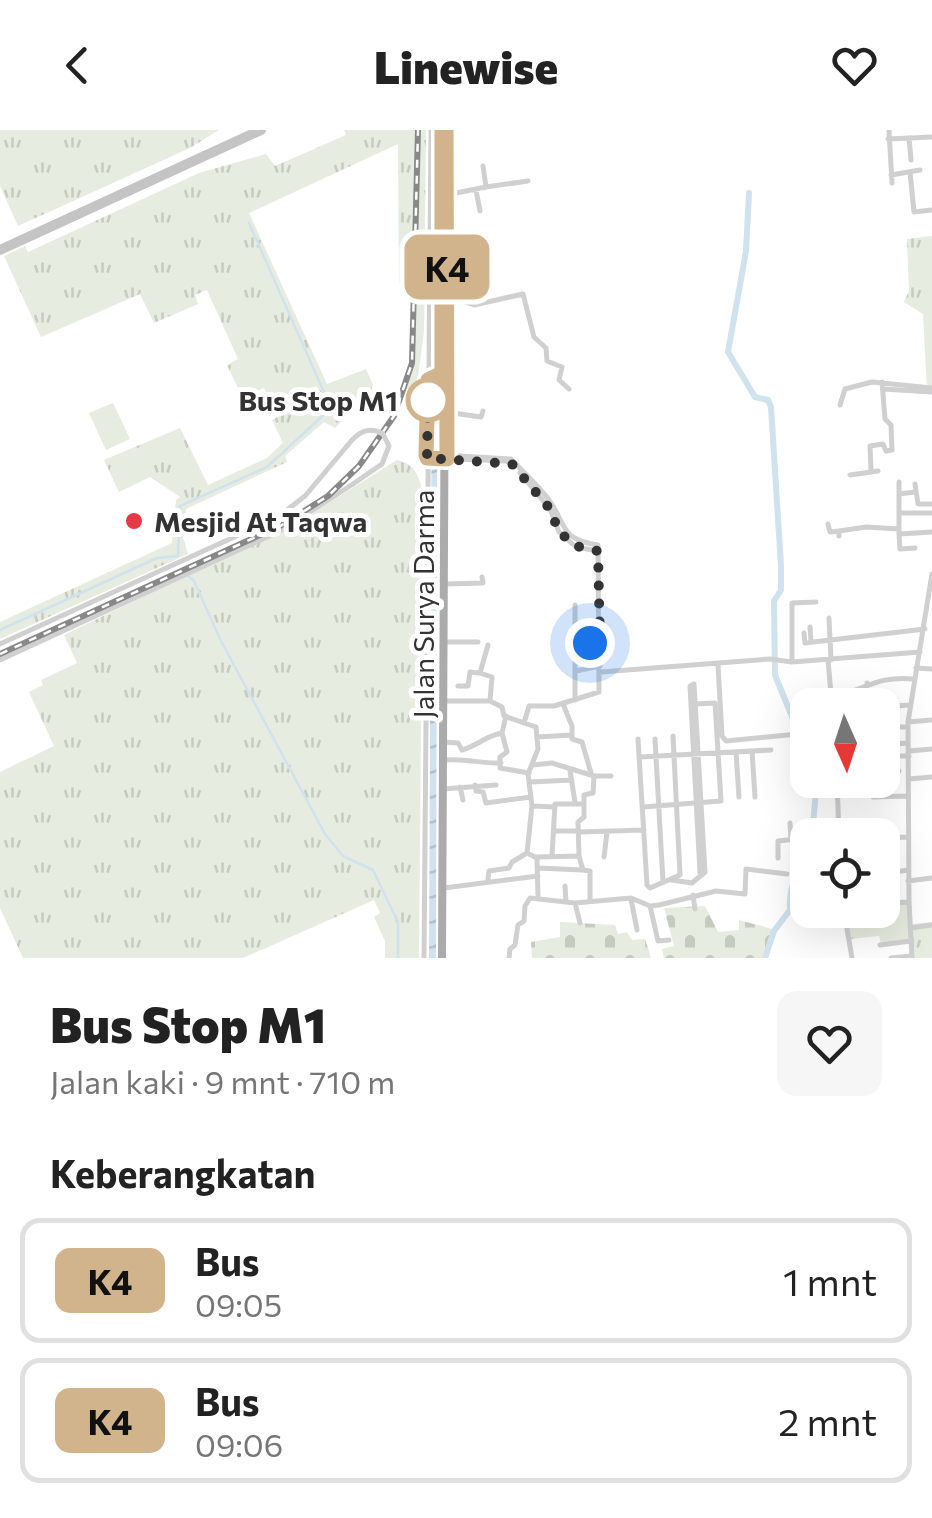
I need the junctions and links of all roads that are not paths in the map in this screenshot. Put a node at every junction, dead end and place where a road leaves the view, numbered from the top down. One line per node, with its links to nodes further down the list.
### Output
1 (431, 130): 21 (street)
2 (444, 130): 16 (main road, Jalan Surya Darma); 20 (main road, Jalan Surya Darma)
3 (889, 130): 6 (street)
4 (927, 135): 5 (street)
5 (909, 138): 6 (street); 7 (street)
6 (888, 140): 8 (street)
7 (910, 160)
8 (889, 164): 12 (street); 12 (street)
9 (483, 166): 14 (street)
10 (920, 170): 11 (street)
11 (910, 172): 12 (street); 17 (street)
12 (900, 173)
13 (528, 181): 14 (street)
14 (486, 187): 15 (street)
15 (476, 190): 16 (street); 18 (street)
16 (446, 194): 19 (main road, Jalan Surya Darma)
17 (932, 210)
18 (480, 211)
19 (447, 300): 23 (street); 27 (main road, Jalan Surya Darma)
20 (441, 374): 21 (street); 29 (main road, Jalan Surya Darma)
21 (430, 379): 28 (street)
22 (882, 385): 24 (street); 25 (street); 30 (street)
23 (569, 389)
24 (932, 390)
25 (840, 405)
26 (483, 410): 27 (street)
27 (446, 412): 29 (main road, Jalan Surya Darma)
28 (429, 458): 29 (street); 186 (street)
29 (444, 458): 44 (main road, Jalan Surya Darma); 57 (street); 125 (main road, Jalan Surya Darma)
30 (850, 475)
31 (900, 482): 34 (street)
32 (915, 484): 33 (street)
33 (915, 492): 34 (street); 35 (street)
34 (899, 494): 36 (street)
35 (932, 504)
36 (899, 513): 37 (street); 39 (street)
37 (932, 513)
38 (828, 524): 39 (street)
39 (899, 532): 40 (street); 41 (street)
40 (932, 532)
41 (915, 548)
42 (932, 576): 47 (street)
43 (482, 577): 44 (street)
44 (446, 584): 54 (main road, Jalan Surya Darma)
45 (816, 602): 63 (street)
46 (576, 605): 56 (street)
47 (930, 610): 50 (street)
48 (829, 618): 52 (street)
49 (807, 630): 52 (street)
50 (925, 630): 52 (street); 53 (street)
51 (932, 636): 53 (street)
52 (829, 638): 62 (street)
53 (923, 638): 60 (street)
54 (445, 642): 55 (street); 78 (main road, Jalan Surya Darma)
55 (478, 642)
56 (576, 642): 57 (street); 68 (street)
57 (600, 643): 66 (street)
58 (0, 644): 61 (street, bridge)
59 (488, 646): 69 (street)
60 (920, 652): 62 (street); 65 (street)
61 (0, 660)
62 (830, 660): 63 (street); 74 (street)
63 (792, 662): 64 (street)
64 (718, 664): 66 (street); 91 (street)
65 (916, 668): 67 (street); 71 (street)
66 (600, 669): 68 (street); 77 (street)
67 (929, 669): 70 (street)
68 (576, 670): 77 (street)
69 (480, 673): 73 (street); 79 (street)
70 (924, 678)
71 (913, 679): 72 (street); 82 (street)
72 (867, 683): 75 (street); 76 (street)
73 (458, 686)
74 (832, 688)
75 (861, 688)
76 (868, 688)
77 (575, 700): 80 (street)
78 (445, 701): 79 (street); 96 (main road, Jalan Surya Darma)
79 (490, 702): 84 (street)
80 (563, 704): 86 (street); 90 (street)
81 (695, 704): 103 (street); 105 (street); 105 (street)
82 (909, 705): 83 (street); 87 (street)
83 (900, 706)
84 (506, 716): 86 (street); 89 (street)
85 (932, 720): 87 (street)
86 (524, 723): 93 (street)
87 (908, 724): 88 (street); 97 (street)
88 (900, 725)
89 (502, 733): 104 (street); 112 (street)
90 (572, 735): 93 (street); 116 (street)
91 (790, 735)
92 (673, 736): 107 (street)
93 (537, 738): 113 (street)
94 (638, 739): 110 (street)
95 (655, 739): 108 (street)
96 (444, 742): 104 (street); 111 (main road, Jalan Surya Darma)
97 (908, 743): 98 (street); 106 (street)
98 (900, 744)
99 (932, 749): 106 (street)
100 (771, 750): 101 (street)
101 (752, 751): 102 (street); 127 (street)
102 (736, 752): 103 (street); 126 (street)
103 (718, 753): 105 (street); 133 (street)
104 (463, 754): 111 (street); 112 (street)
105 (696, 754): 107 (street); 133 (street)
106 (909, 754): 109 (street); 119 (street)
107 (674, 755): 108 (street); 135 (street)
108 (656, 756): 110 (street); 137 (street)
109 (900, 756)
110 (640, 758): 139 (street)
111 (445, 760): 125 (main road, Jalan Surya Darma)
112 (501, 762): 115 (street)
113 (532, 765): 114 (street); 115 (street)
114 (570, 771): 116 (street); 120 (street)
115 (529, 773): 121 (street)
116 (593, 774): 117 (street); 134 (street)
117 (610, 776)
118 (932, 777): 119 (street)
119 (909, 779): 129 (street)
120 (572, 780): 121 (street); 132 (street)
121 (530, 782): 130 (street)
122 (496, 784): 123 (street)
123 (475, 785): 124 (street); 130 (street)
124 (460, 787): 125 (street); 131 (street)
125 (443, 789): 165 (main road, Jalan Surya Darma); 187 (main road, Jalan Surya Darma)
126 (738, 796)
127 (755, 796)
128 (900, 796): 129 (street)
129 (908, 796): 145 (street)
130 (532, 797): 136 (street)
131 (463, 800)
132 (575, 803): 134 (street); 138 (street)
133 (699, 803): 135 (street); 158 (street)
134 (584, 804): 142 (street)
135 (676, 804): 137 (street); 161 (street)
136 (532, 806): 138 (street); 147 (street)
137 (659, 806): 139 (street); 163 (street)
138 (555, 807): 141 (street)
139 (643, 807): 140 (street)
140 (644, 830): 143 (street); 163 (street)
141 (554, 831): 142 (street); 148 (street)
142 (579, 832): 143 (street); 149 (street)
143 (607, 832): 151 (street)
144 (900, 837): 145 (street)
145 (909, 837): 154 (street)
146 (790, 840): 152 (street)
147 (527, 853): 150 (street); 160 (street)
148 (552, 856): 149 (street); 150 (street)
149 (578, 856): 153 (street)
150 (537, 857): 156 (street)
151 (604, 857)
152 (778, 858)
153 (583, 870): 156 (street); 171 (street)
154 (908, 870): 155 (street); 162 (street)
155 (900, 871)
156 (538, 872): 160 (street); 168 (street)
157 (787, 874): 166 (street)
158 (700, 878): 161 (street); 166 (street)
159 (932, 878): 162 (street)
160 (488, 880): 165 (street)
161 (672, 880): 163 (street)
162 (908, 881): 173 (street)
163 (663, 882)
164 (565, 886): 170 (street)
165 (444, 888): 187 (main road, Jalan Surya Darma)
166 (702, 894): 167 (street)
167 (692, 895): 175 (street); 176 (street)
168 (538, 897): 170 (street); 188 (street)
169 (630, 898): 171 (street); 175 (street); 181 (street)
170 (566, 902): 174 (street)
171 (590, 902): 174 (street)
172 (900, 902): 173 (street)
173 (908, 902): 179 (street)
174 (575, 903): 177 (street)
175 (650, 906): 182 (street)
176 (695, 909)
177 (580, 923)
178 (932, 925): 179 (street)
179 (910, 928): 183 (street)
180 (847, 929): 189 (street)
181 (637, 930)
182 (670, 940)
183 (911, 941): 184 (street); 185 (street)
184 (880, 944)
185 (912, 957): 190 (street)
186 (424, 958)
187 (440, 958)
188 (509, 958)
189 (852, 958)
190 (891, 958)

